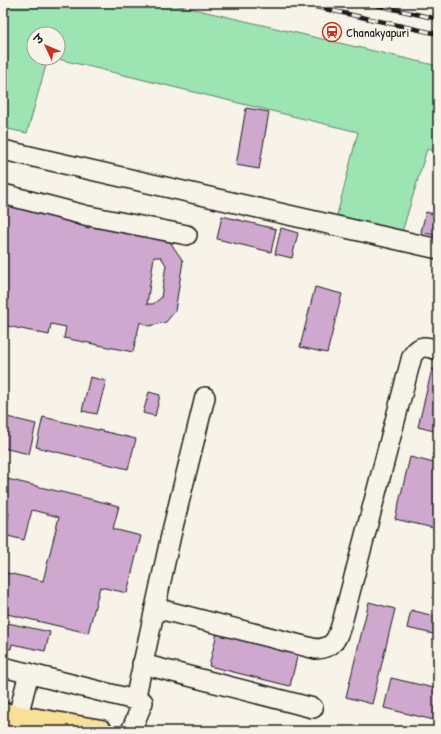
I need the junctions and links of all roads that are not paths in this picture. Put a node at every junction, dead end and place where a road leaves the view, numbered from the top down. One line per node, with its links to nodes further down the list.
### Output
1 (3, 150): 4 (lane)
2 (3, 194): 3 (lane)
3 (187, 235)
4 (438, 248)
5 (438, 350): 7 (lane)
6 (205, 397): 7 (lane)
7 (155, 608): 8 (lane)
8 (142, 664): 11 (lane); 12 (lane)
9 (3, 666): 10 (lane)
10 (29, 673): 11 (lane); 13 (lane)
11 (134, 700): 15 (lane)
12 (313, 708)
13 (8, 713): 14 (main road)
14 (101, 731)
15 (131, 731)

